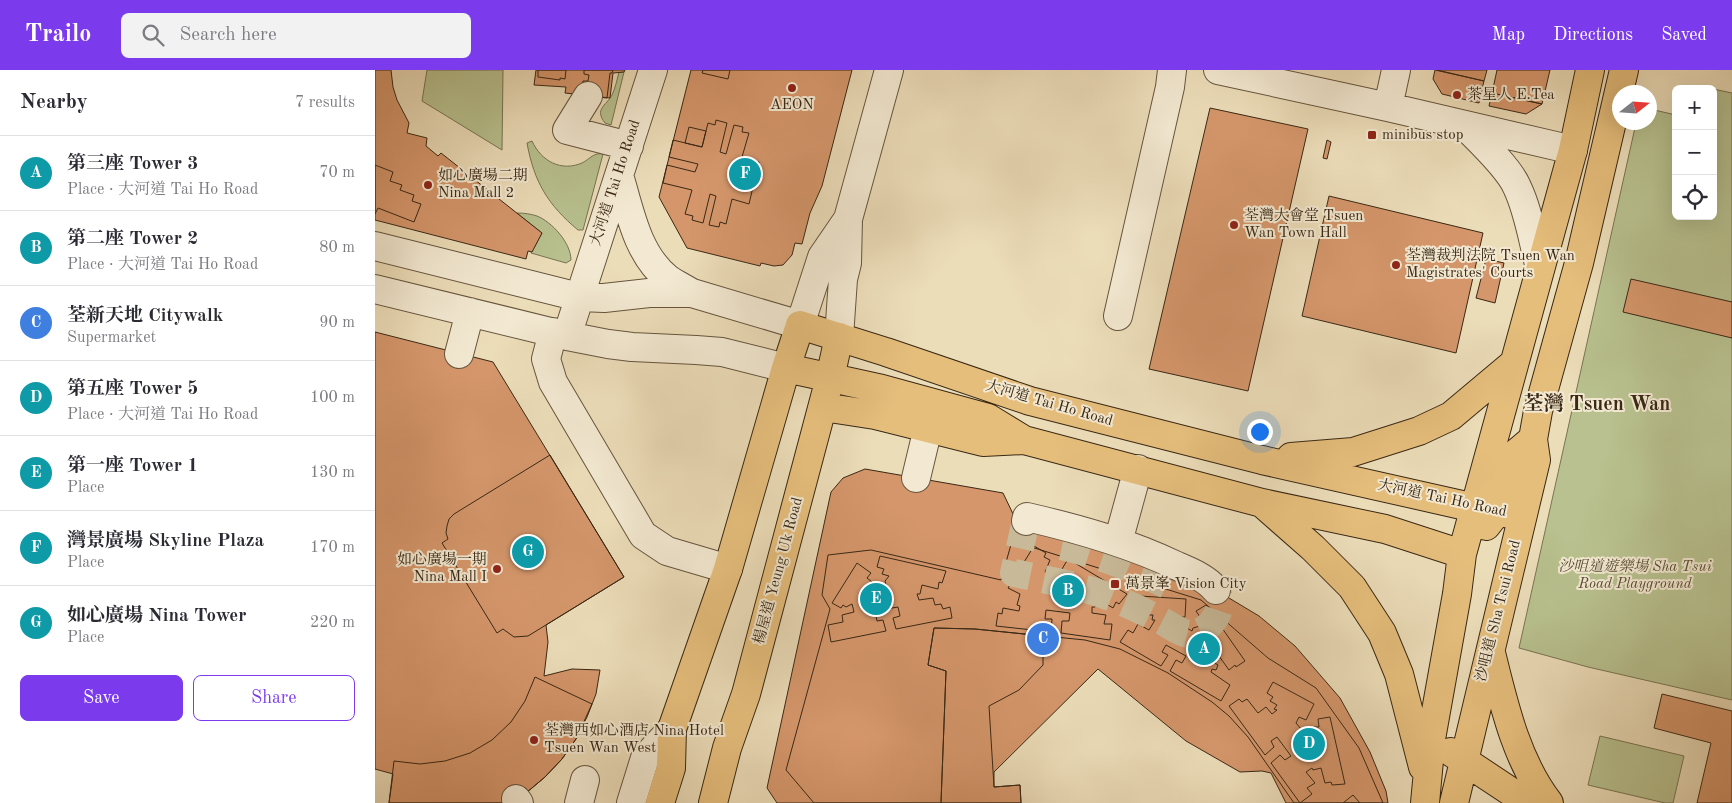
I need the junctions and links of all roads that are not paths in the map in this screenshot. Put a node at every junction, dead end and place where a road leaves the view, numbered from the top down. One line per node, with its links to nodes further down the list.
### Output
1 (653, 70): 11 (street, 大河道 Tai Ho Road)
2 (889, 70): 14 (street)
3 (1172, 70): 21 (street)
4 (1218, 70): 9 (street)
5 (1396, 70): 9 (street)
6 (1590, 70): 12 (main road, 沙咀道 Sha Tsui Road)
7 (1624, 70): 36 (main road, 沙咀道 Sha Tsui Road)
8 (588, 96): 11 (street)
9 (1388, 107): 10 (street)
10 (1465, 126): 12 (street); 16 (street)
11 (629, 146): 13 (street, 大河道 Tai Ho Road)
12 (1573, 150): 16 (main road, 沙咀道 Sha Tsui Road)
13 (619, 175): 18 (street); 19 (street, 大河道 Tai Ho Road)
14 (848, 219): 22 (street); 24 (street)
15 (375, 246): 19 (street, 大河道 Tai Ho Road)
16 (1540, 268): 26 (main road, 沙咀道 Sha Tsui Road)
17 (375, 289): 20 (street, 大河道 Tai Ho Road)
18 (691, 293): 19 (street, 大河道 Tai Ho Road); 22 (street, 大河道 Tai Ho Road)
19 (579, 297): 23 (street, 大河道 Tai Ho Road)
20 (470, 312): 23 (street, 大河道 Tai Ho Road); 25 (street)
21 (1118, 316)
22 (800, 325): 24 (main road, 大河道 Tai Ho Road); 27 (main road)
23 (560, 334): 27 (street, 大河道 Tai Ho Road); 40 (street)
24 (839, 337): 28 (main road, 楊屋道 Yeung Uk Road); 32 (main road, 大河道 Tai Ho Road)
25 (459, 354)
26 (1513, 364): 32 (main road); 36 (main road, 沙咀道 Sha Tsui Road)
27 (786, 368): 28 (main road, 大河道 Tai Ho Road); 40 (main road)
28 (830, 378): 29 (main road, 楊屋道 Yeung Uk Road); 31 (main road, 大河道 Tai Ho Road)
29 (823, 407): 30 (main road); 49 (main road, 楊屋道 Yeung Uk Road)
30 (929, 428): 31 (main road); 34 (street)
31 (1024, 440): 33 (main road, 大河道 Tai Ho Road)
32 (1262, 460): 36 (main road, 大河道 Tai Ho Road)
33 (1138, 469): 35 (main road, 大河道 Tai Ho Road); 38 (street)
34 (917, 478)
35 (1261, 503): 39 (main road, 大河道 Tai Ho Road); 46 (main road, 大河道 Tai Ho Road)
36 (1498, 512): 39 (main road, 沙咀道 Sha Tsui Road); 42 (main road, 沙咀道 Sha Tsui Road)
37 (1026, 521): 38 (street)
38 (1118, 542): 41 (street)
39 (1462, 554): 44 (main road, 沙咀道 Sha Tsui Road)
40 (728, 569): 43 (main road)
41 (1216, 590)
42 (1490, 649): 45 (main road, 沙咀道 Sha Tsui Road); 52 (main road)
43 (672, 729): 47 (street); 48 (main road)
44 (1431, 739): 45 (main road); 46 (main road, 沙咀道 Sha Tsui Road)
45 (1464, 761): 50 (main road, 沙咀道 Sha Tsui Road); 51 (main road)
46 (1427, 794): 50 (main road)
47 (631, 803)
48 (660, 803)
49 (713, 803)
50 (1452, 803)
51 (1528, 803)
52 (1549, 803)

